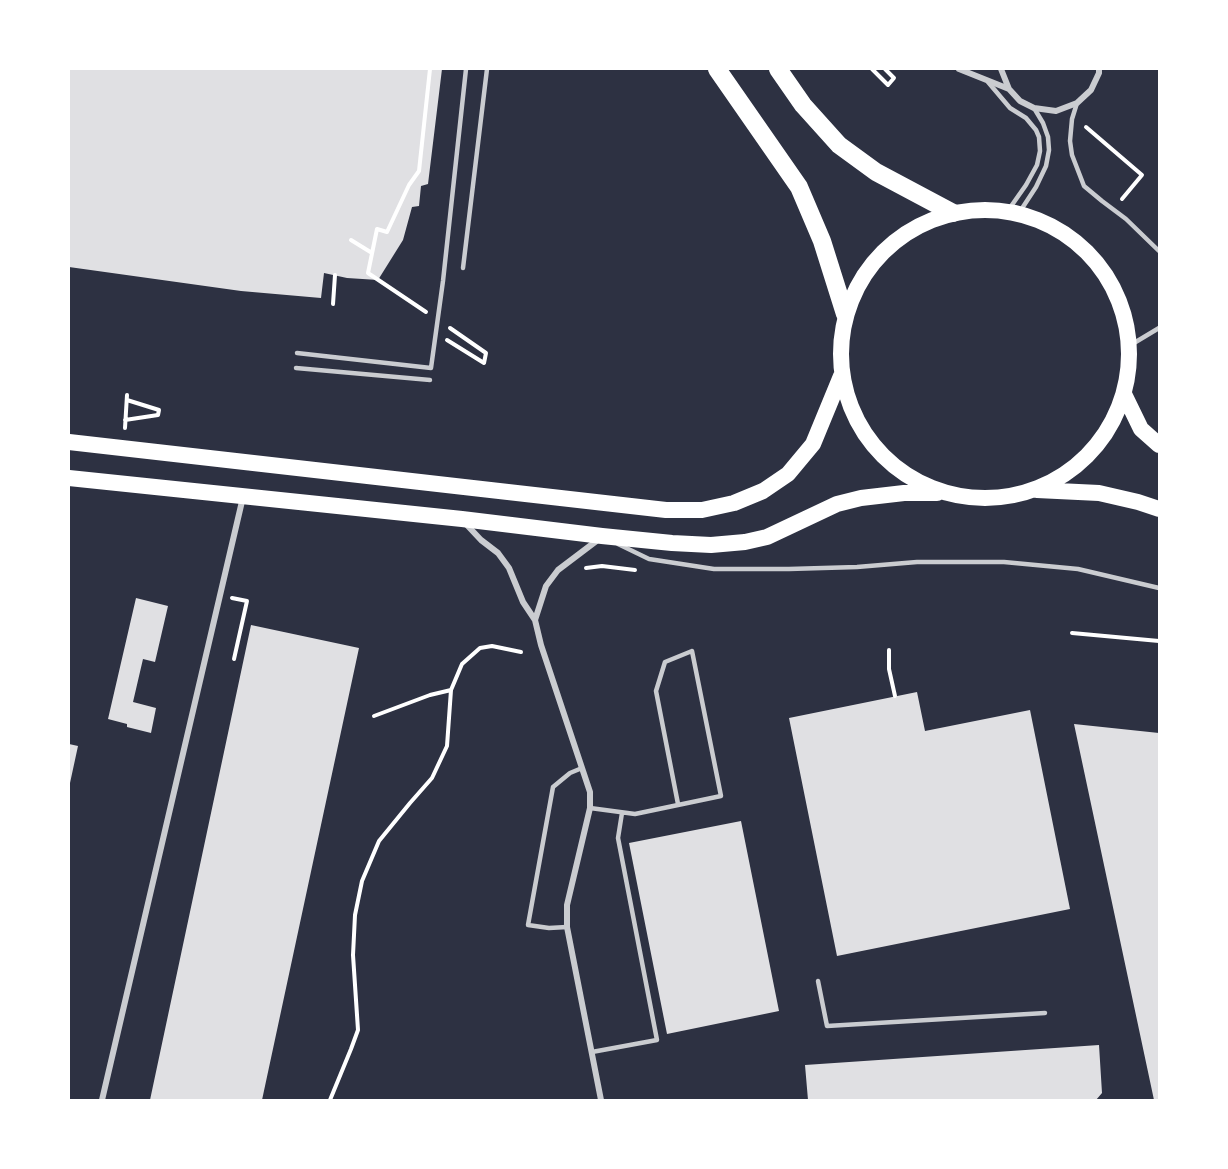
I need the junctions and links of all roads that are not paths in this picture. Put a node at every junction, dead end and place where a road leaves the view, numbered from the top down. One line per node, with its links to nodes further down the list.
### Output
1 (466, 69): 19 (lane)
2 (488, 69): 15 (lane)
3 (717, 69): 16 (highway)
4 (778, 69): 12 (highway)
5 (959, 69): 8 (street)
6 (1001, 69): 9 (street)
7 (1101, 70): 10 (street)
8 (987, 80): 9 (street); 13 (lane)
9 (1009, 89): 11 (street)
10 (1077, 103): 11 (street); 14 (lane)
11 (1034, 108): 13 (lane)
12 (953, 213): 13 (highway); 16 (highway)
13 (1013, 213): 18 (highway)
14 (1159, 251)
15 (464, 268)
16 (845, 314): 21 (highway)
17 (1159, 328): 18 (lane)
18 (1129, 346): 23 (highway)
19 (297, 353)
20 (296, 368): 22 (lane)
21 (841, 376): 24 (highway); 28 (highway)
22 (430, 380)
23 (1124, 394): 25 (highway); 27 (highway)
24 (69, 442)
25 (1159, 445)
26 (69, 478): 29 (highway)
27 (1033, 490): 28 (highway); 30 (highway)
28 (944, 493): 32 (highway)
29 (243, 496): 31 (highway); 43 (street)
30 (1159, 509)
31 (462, 519): 32 (highway); 34 (street)
32 (602, 536): 33 (lane); 34 (street)
33 (1159, 588)
34 (535, 620): 35 (street)
35 (582, 768): 37 (street); 39 (lane)
36 (678, 804): 36 (lane); 38 (lane)
37 (590, 808): 38 (lane); 39 (street)
38 (622, 813): 42 (lane)
39 (567, 927): 42 (street)
40 (818, 981): 41 (lane)
41 (1045, 1013)
42 (592, 1052): 44 (street)
43 (102, 1100)
44 (601, 1100)

